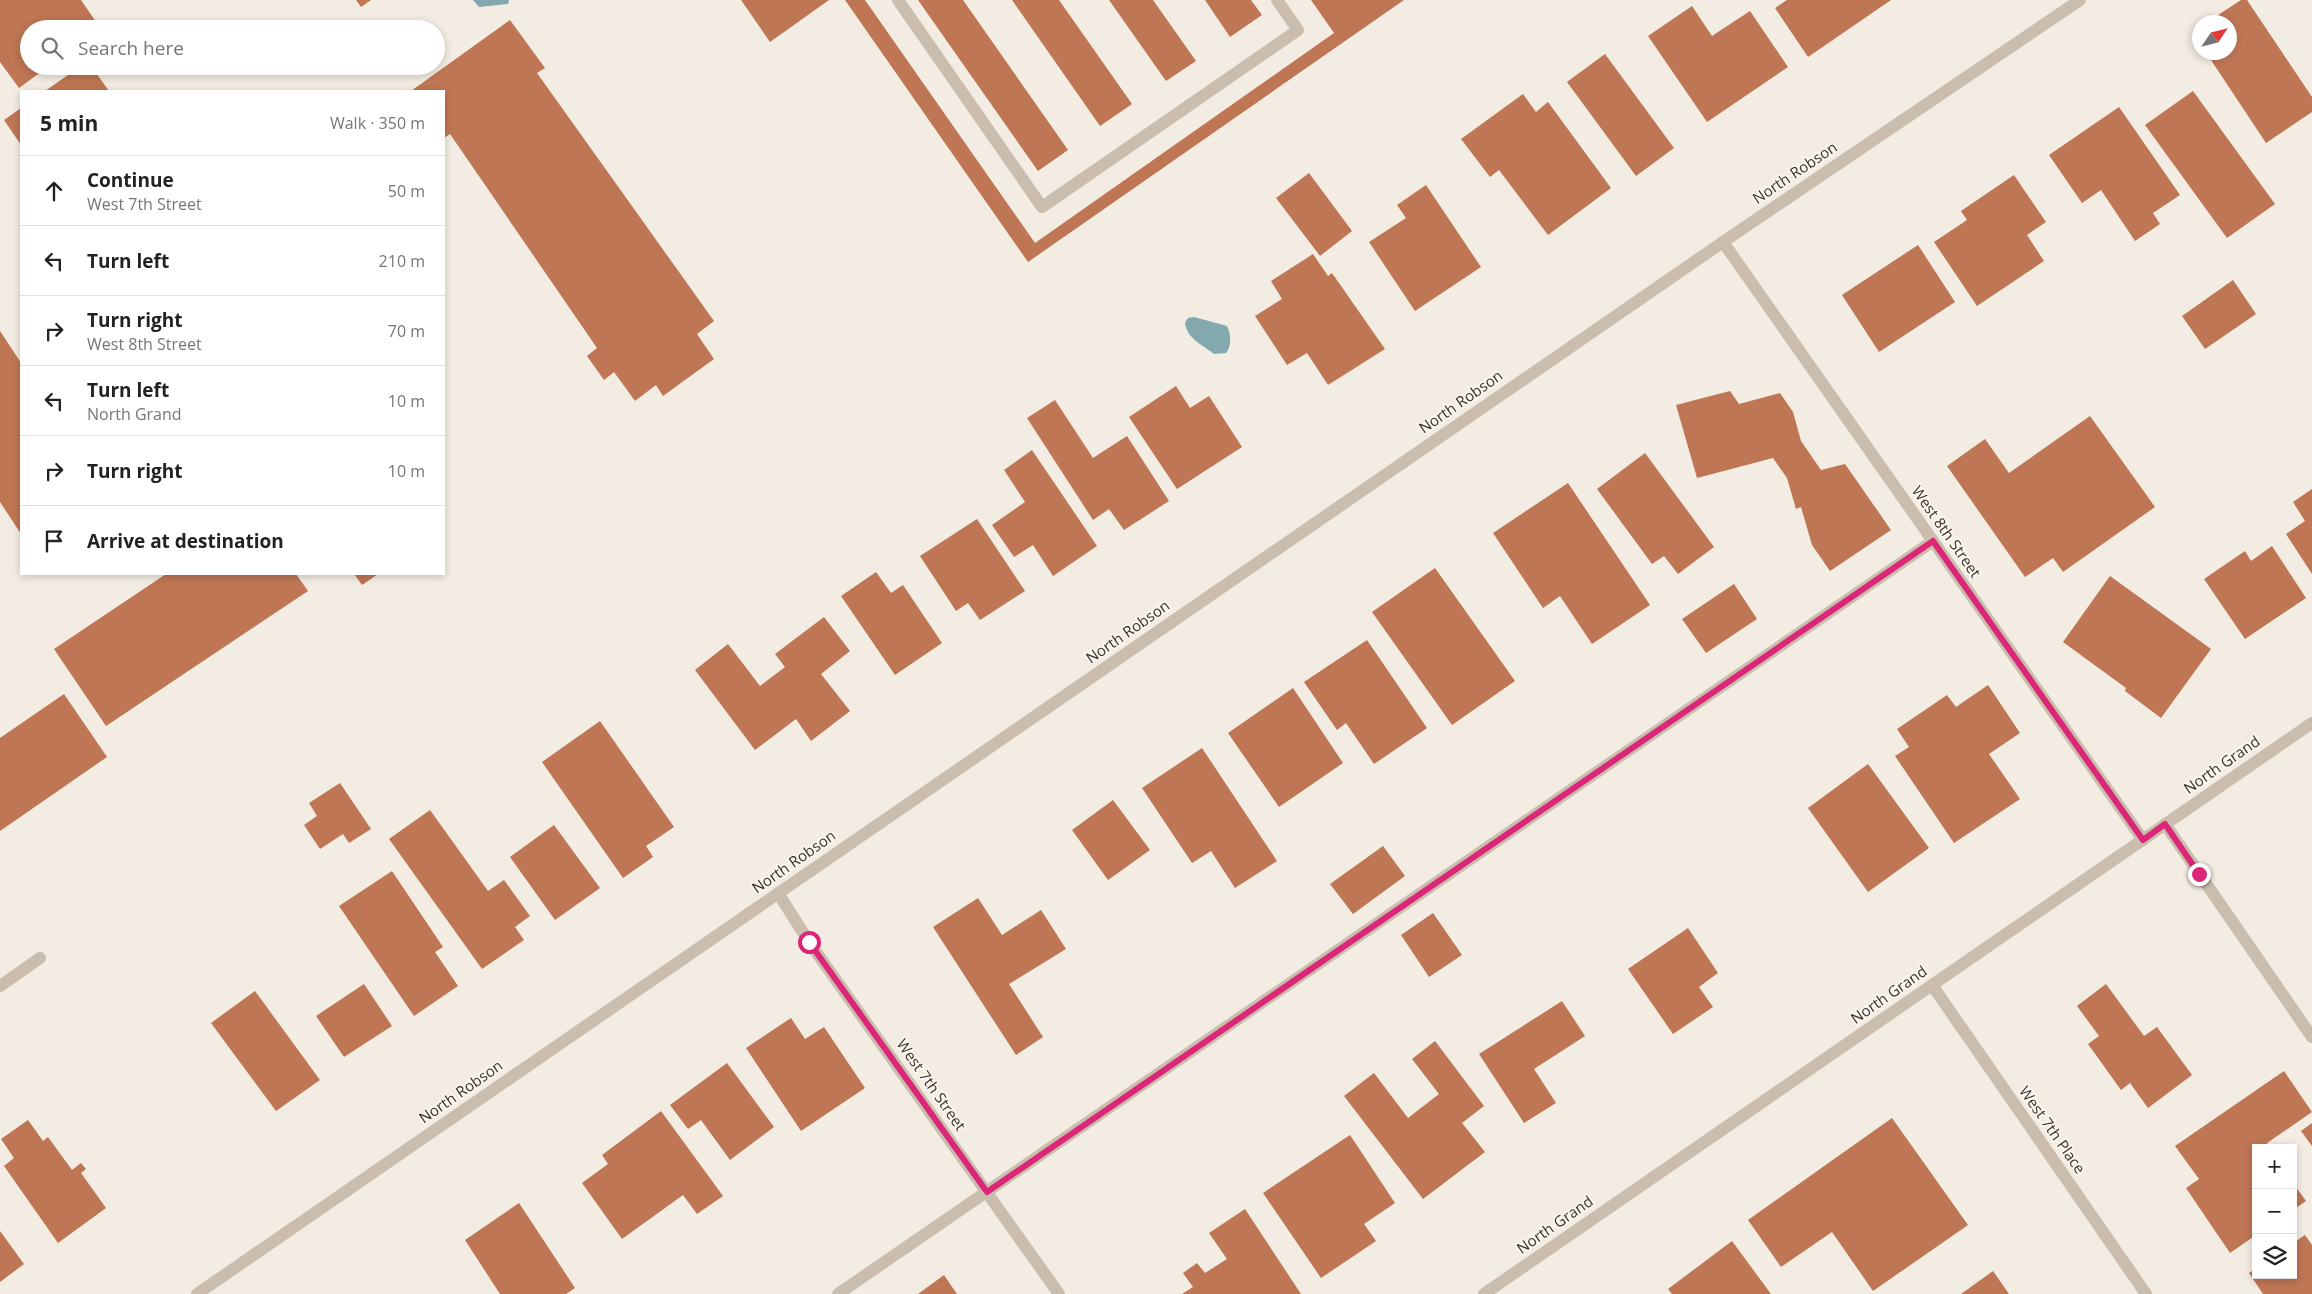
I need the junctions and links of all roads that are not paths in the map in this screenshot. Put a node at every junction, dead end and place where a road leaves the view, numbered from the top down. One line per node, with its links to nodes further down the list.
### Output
1 (898, 0): 2 (street)
2 (1277, 0)
3 (2080, 0): 4 (street, North Robson)
4 (1723, 242): 5 (street, West 8th Street); 9 (street, North Robson)
5 (1933, 541): 8 (street, West 8th Street); 14 (street)
6 (2312, 723): 7 (street, North Grand)
7 (2165, 824): 8 (street, North Grand); 13 (street)
8 (2143, 840): 11 (street, North Grand)
9 (778, 893): 14 (street, West 7th Street); 15 (street, North Robson)
10 (40, 958): 12 (street)
11 (1932, 985): 18 (street, North Grand); 19 (street, West 7th Place)
12 (0, 986)
13 (2312, 1037)
14 (987, 1192): 16 (street); 17 (street, West 7th Street)
15 (197, 1294)
16 (838, 1294)
17 (1059, 1294)
18 (1484, 1294)
19 (2146, 1294)

